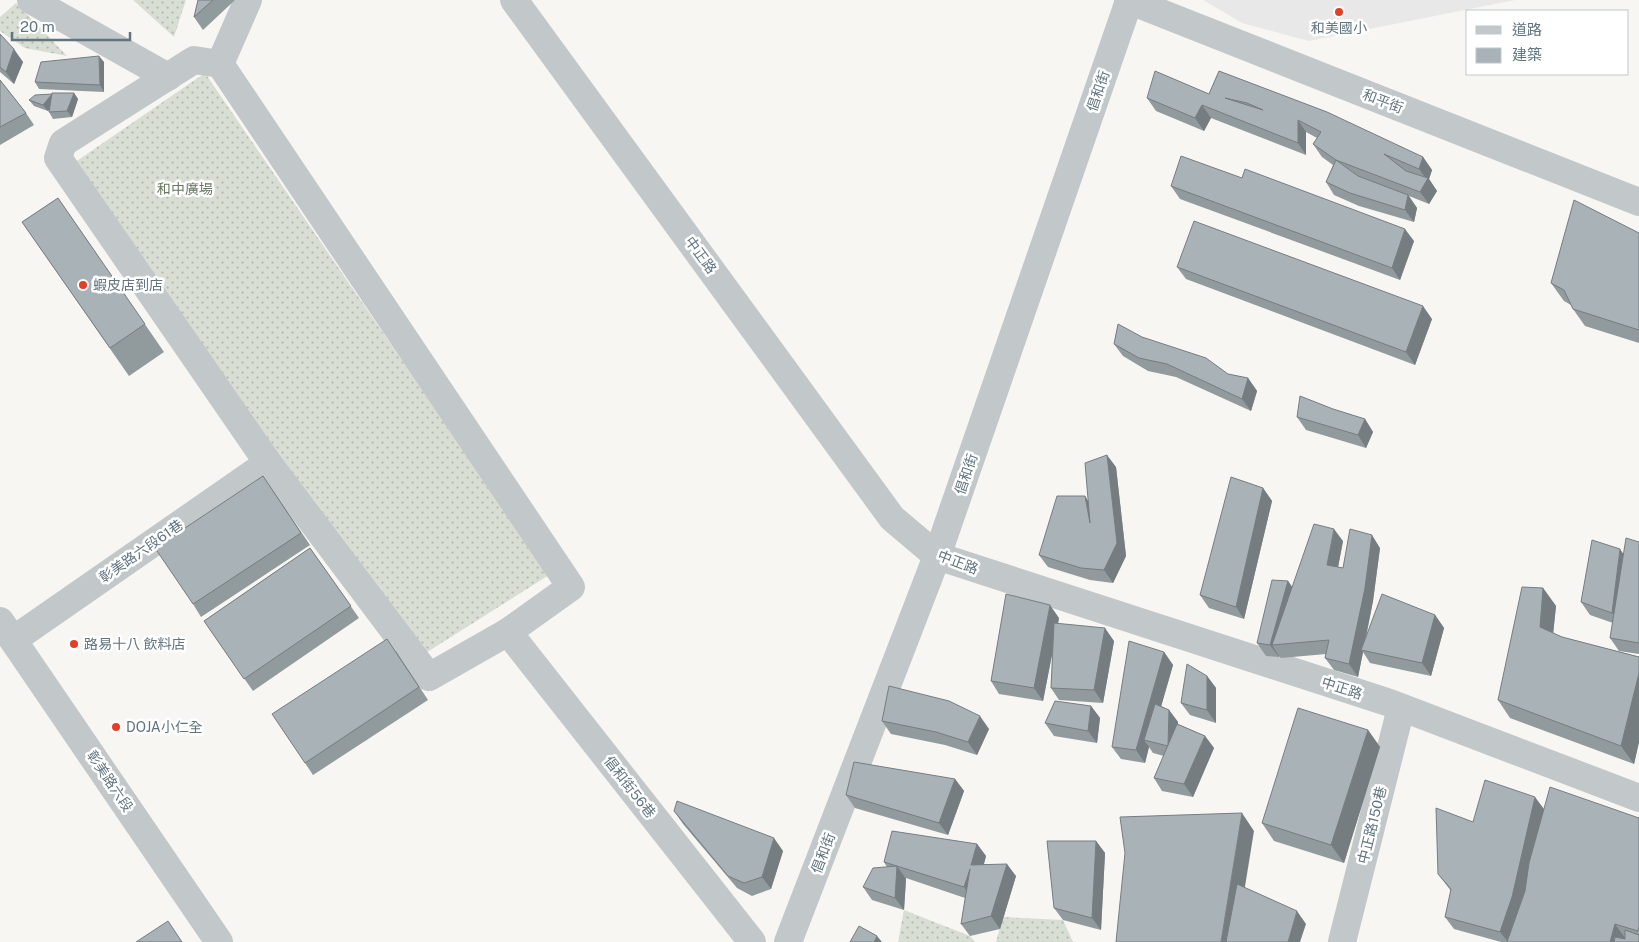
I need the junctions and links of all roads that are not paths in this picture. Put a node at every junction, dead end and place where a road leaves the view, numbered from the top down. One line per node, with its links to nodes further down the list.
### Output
1 (31, 0): 6 (street)
2 (248, 0): 5 (street)
3 (514, 0): 9 (street, 中正路)
4 (1129, 1): 7 (street, 和平街); 9 (street, 倡和街)
5 (220, 64): 6 (street); 11 (street)
6 (168, 77): 8 (street)
7 (1639, 202)
8 (268, 463): 10 (street, 彰美路六段61巷); 11 (street)
9 (937, 556): 12 (street, 中正路); 16 (street, 倡和街)
10 (5, 631): 14 (street, 彰美路六段)
11 (508, 632): 15 (street, 倡和街56巷)
12 (1401, 708): 13 (street, 中正路); 17 (street, 中正路150巷)
13 (1639, 798)
14 (219, 942)
15 (752, 942)
16 (788, 942)
17 (1342, 942)

